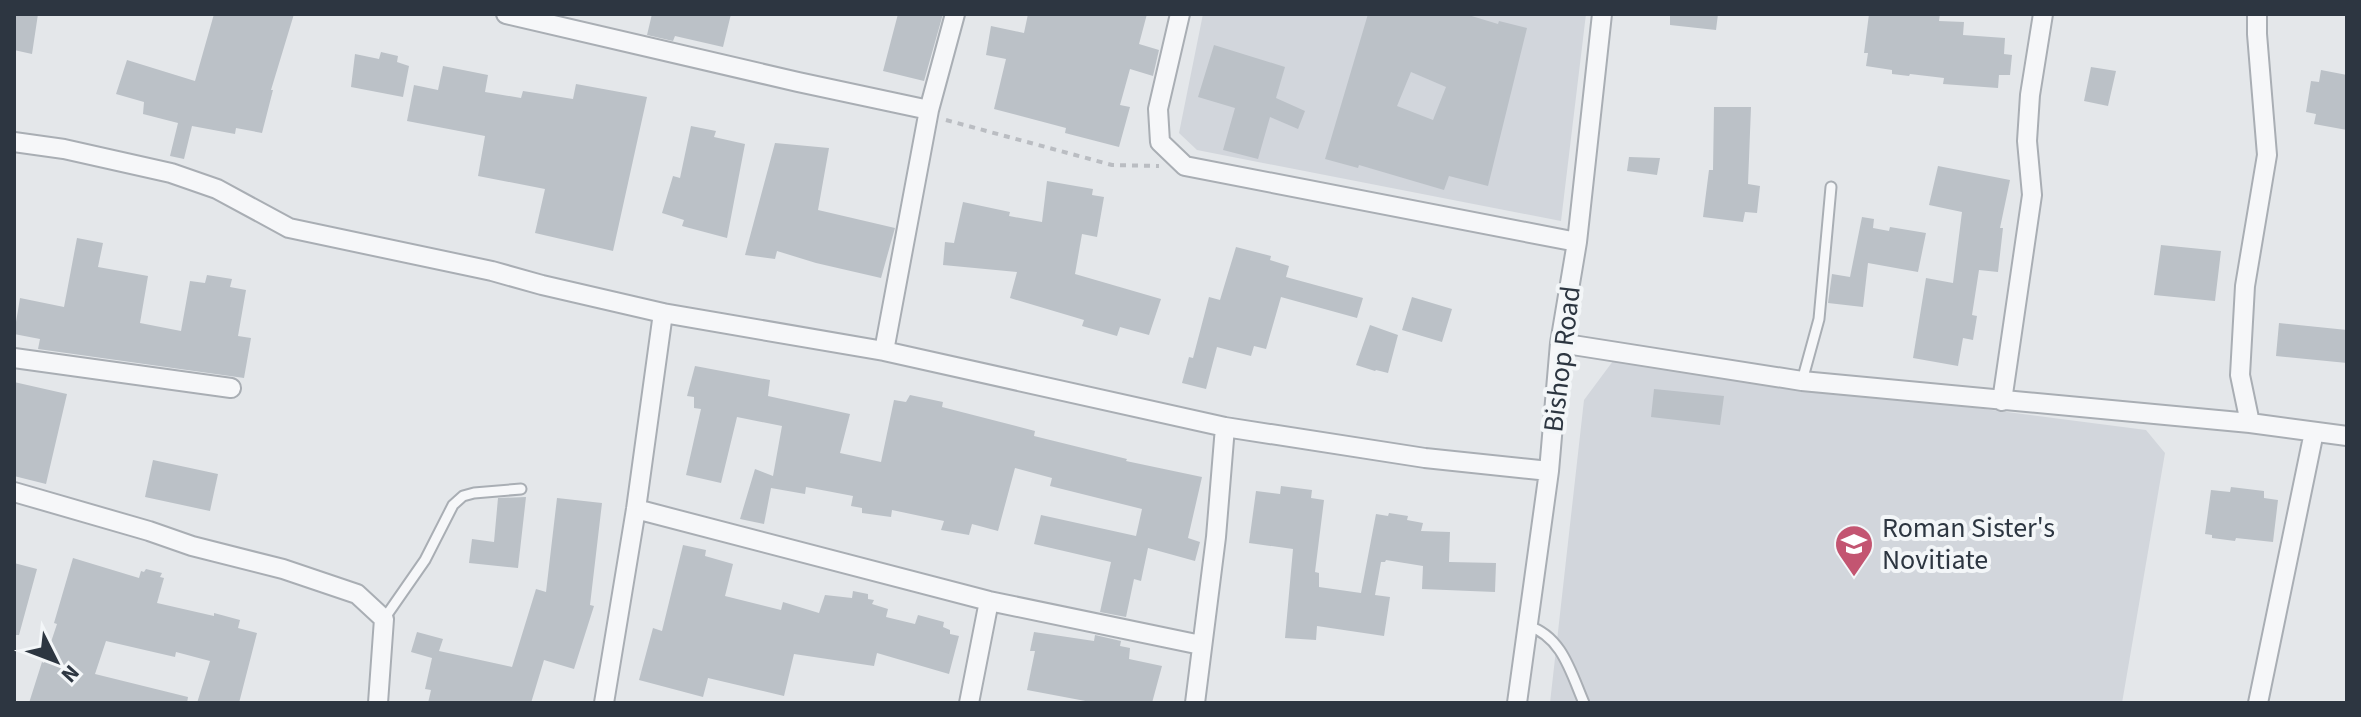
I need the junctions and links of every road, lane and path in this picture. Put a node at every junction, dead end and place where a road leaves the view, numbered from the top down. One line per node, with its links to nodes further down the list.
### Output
1 (955, 14): 7 (street)
2 (1180, 14): 9 (street)
3 (1598, 14): 11 (street, Bishop Road)
4 (2043, 14): 18 (street)
5 (2257, 14): 19 (street)
6 (516, 15): 7 (street)
7 (929, 110): 9 (path); 14 (street)
8 (14, 142): 12 (street)
9 (1185, 166): 11 (street)
10 (1831, 187): 16 (lane)
11 (1577, 242): 13 (street, Bishop Road)
12 (663, 313): 14 (street); 26 (street)
13 (1560, 343): 16 (street); 23 (street, Bishop Road)
14 (884, 351): 20 (street)
15 (14, 358): 17 (street)
16 (1802, 381): 18 (street)
17 (231, 388)
18 (2002, 401): 19 (street)
19 (2250, 423): 21 (street)
20 (1225, 427): 23 (street); 30 (street)
21 (2314, 432): 22 (street); 37 (street)
22 (2347, 436)
23 (1549, 471): 29 (street, Bishop Road)
24 (521, 489): 28 (lane)
25 (14, 492): 28 (street)
26 (636, 509): 27 (street); 32 (street)
27 (989, 601): 30 (street); 33 (street)
28 (384, 619): 31 (street)
29 (1528, 626): 35 (street, Bishop Road); 36 (lane)
30 (1201, 645): 34 (street)
31 (378, 703)
32 (604, 703)
33 (969, 703)
34 (1195, 703)
35 (1517, 703)
36 (1584, 703)
37 (2258, 703)

